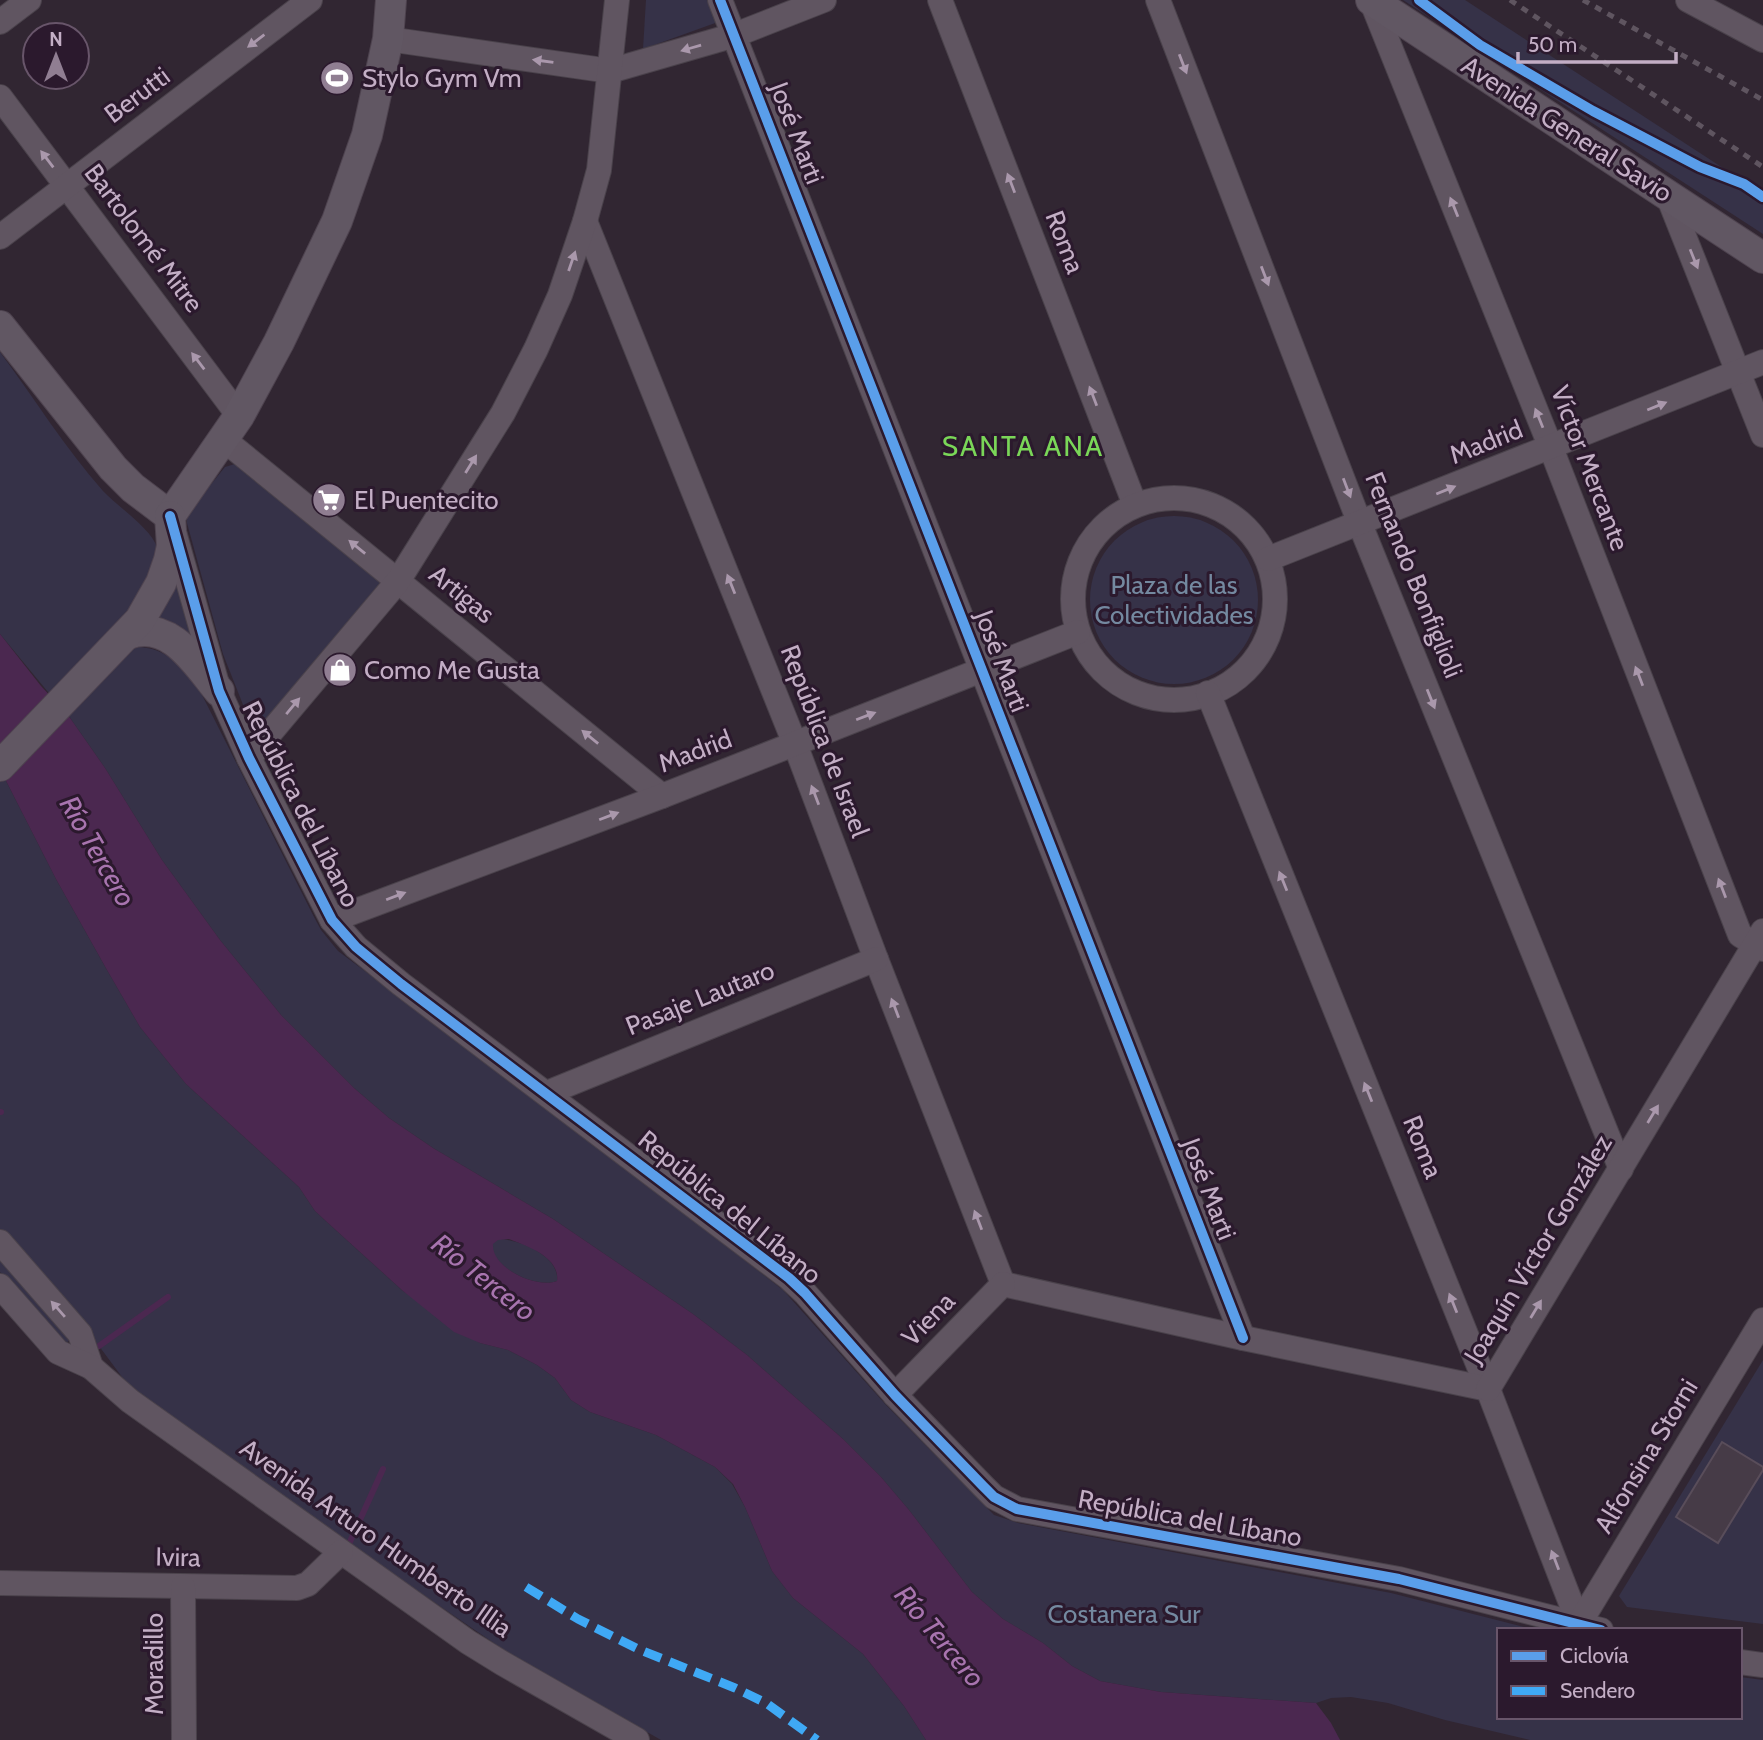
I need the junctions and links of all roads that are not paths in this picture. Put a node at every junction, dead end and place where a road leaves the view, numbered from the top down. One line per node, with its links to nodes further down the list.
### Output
1 (29, 0): 11 (street)
2 (310, 0): 17 (street, Berutti, one-way to 17)
3 (391, 0): 14 (main road)
4 (617, 0): 15 (street)
5 (720, 0): 13 (street, José Marti)
6 (824, 0): 13 (street)
7 (940, 0): 28 (street, Roma, one-way to 7)
8 (1158, 0): 30 (street, Fernando Bonfiglioli, one-way to 30)
9 (1371, 0): 18 (main road, Avenida General Savio); 27 (street, Víctor Mercante, one-way to 9)
10 (1688, 0): 12 (street)
11 (0, 22)
12 (1759, 33)
13 (735, 35): 15 (street, one-way to 15); 35 (street, José Marti)
14 (388, 39): 15 (street, one-way to 14); 25 (main road)
15 (610, 71): 19 (street)
16 (0, 97): 17 (street, Bartolomé Mitre, one-way to 16)
17 (67, 185): 20 (street, Berutti); 25 (street, Bartolomé Mitre, one-way to 17)
18 (1668, 196): 21 (main road, Avenida General Savio); 24 (street, one-way to 24)
19 (586, 221): 32 (street, one-way to 19); 38 (street, República de Israel, one-way to 19)
20 (0, 237)
21 (1763, 258)
22 (0, 326): 29 (main road)
23 (1763, 362): 24 (street, Madrid)
24 (1739, 373): 26 (street); 27 (street, Madrid, one-way to 24)
25 (231, 427): 29 (main road); 32 (street, Artigas, one-way to 25)
26 (1763, 435)
27 (1551, 448): 30 (street, Madrid, one-way to 27); 43 (street, Víctor Mercante, one-way to 27)
28 (1135, 505): 31 (street); 33 (street)
29 (170, 516): 34 (main road); 36 (street, República del Líbano)
30 (1360, 524): 31 (street, Madrid); 46 (street, Fernando Bonfiglioli, one-way to 46)
31 (1268, 559): 37 (street)
32 (398, 581): 39 (street, one-way to 32); 41 (street, Artigas, one-way to 32)
33 (1078, 632): 35 (street, Madrid); 37 (street)
34 (121, 642): 36 (main road); 40 (main road)
35 (981, 671): 38 (street, Madrid, one-way to 35); 51 (street, José Marti)
36 (219, 691): 39 (street, República del Líbano)
37 (1208, 694): 53 (street, Roma, one-way to 37)
38 (796, 744): 41 (street, Madrid); 44 (street, República de Israel, one-way to 38)
39 (249, 758): 42 (street, República del Líbano)
40 (0, 766)
41 (662, 796): 42 (street, Madrid, one-way to 41)
42 (332, 920): 45 (street, República del Líbano)
43 (1760, 942): 46 (street, Joaquín Víctor González, one-way to 43)
44 (876, 959): 45 (street, Pasaje Lautaro); 48 (street, República de Israel, one-way to 44)
45 (547, 1093): 54 (street, República del Líbano)
46 (1621, 1169): 53 (street, Joaquín Víctor González, one-way to 46)
47 (0, 1242): 52 (street, Avenida Arturo Humberto Illia, one-way to 47)
48 (1003, 1284): 51 (street, Joaquín Víctor González); 54 (street, Viena)
49 (0, 1286): 52 (street, Avenida Arturo Humberto Illia)
50 (1763, 1320): 58 (street, Alfonsina Storni)
51 (1243, 1338): 53 (street, Joaquín Víctor González)
52 (92, 1367): 55 (street, Avenida Arturo Humberto Illia)
53 (1488, 1389): 58 (street, Roma, one-way to 53)
54 (895, 1395): 58 (street, República del Líbano)
55 (341, 1552): 57 (street, Ivira); 62 (street, Avenida Arturo Humberto Illia)
56 (0, 1583): 57 (street, Ivira)
57 (183, 1587): 61 (street, Moradillo)
58 (1590, 1627)
59 (1742, 1662): 60 (street)
60 (1763, 1665)
61 (184, 1740)
62 (637, 1740)

